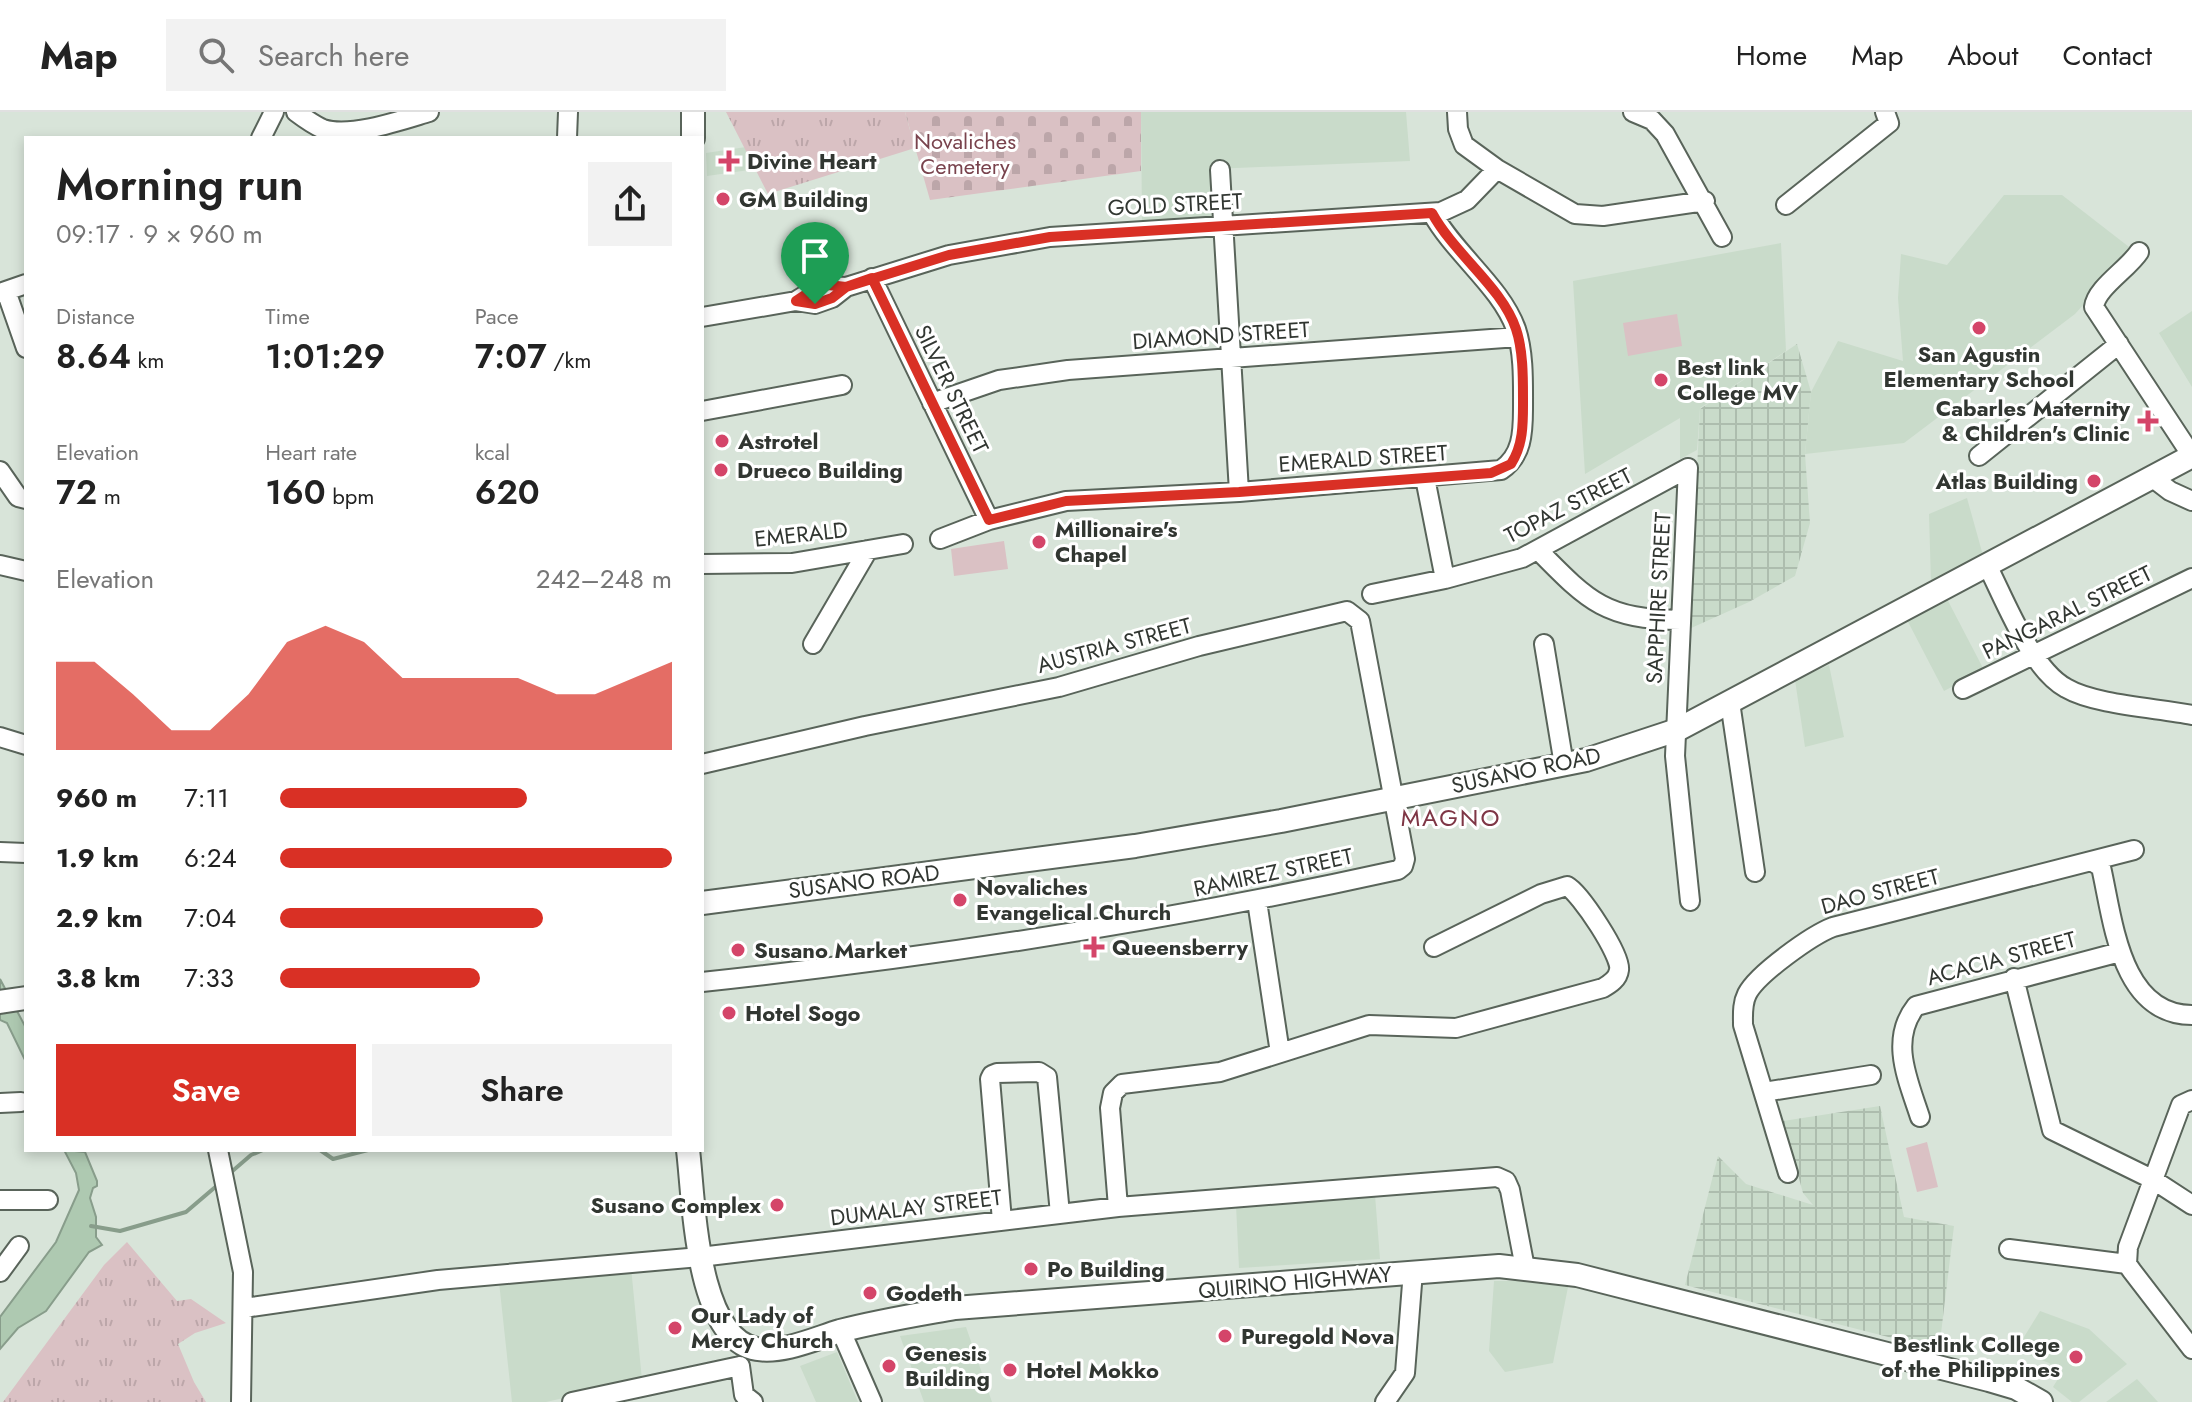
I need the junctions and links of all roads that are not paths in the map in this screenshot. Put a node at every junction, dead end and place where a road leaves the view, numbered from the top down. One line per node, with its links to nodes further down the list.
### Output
1 (274, 112): 10 (street)
2 (296, 112): 9 (street)
3 (429, 112): 9 (street)
4 (568, 112): 11 (street)
5 (693, 112): 12 (main road)
6 (1457, 112): 13 (street)
7 (1633, 112): 15 (street)
8 (1887, 117): 16 (street)
9 (374, 132)
10 (262, 136)
11 (567, 136)
12 (693, 136)
13 (1497, 169): 15 (street); 17 (street, GOLD STREET)
14 (1220, 170): 18 (street)
15 (1705, 201): 19 (street)
16 (1786, 205)
17 (1432, 213): 18 (street, GOLD STREET); 25 (street, EMERALD STREET)
18 (1223, 225): 21 (street, GOLD STREET); 28 (street)
19 (1722, 237)
20 (2139, 252): 27 (street)
21 (872, 278): 24 (street, GOLD STREET); 30 (street, SILVER STREET)
22 (24, 285): 23 (street)
23 (3, 292): 26 (street)
24 (704, 317)
25 (1518, 337): 28 (street, DIAMOND STREET); 36 (street, EMERALD STREET)
26 (24, 343)
27 (2119, 344): 32 (street); 33 (street)
28 (1231, 358): 30 (street, DIAMOND STREET); 38 (street)
29 (842, 385): 31 (street)
30 (932, 403): 41 (street, SILVER STREET)
31 (704, 411)
32 (1979, 456)
33 (2192, 456): 37 (main road, SUSANO ROAD)
34 (1688, 468): 45 (street, TOPAZ STREET); 53 (street, SAPPHIRE STREET)
35 (0, 471): 39 (street)
36 (1425, 478): 38 (street, EMERALD STREET); 50 (street)
37 (2153, 478): 40 (street); 48 (main road, SUSANO ROAD)
38 (1239, 492): 41 (street, EMERALD STREET)
39 (22, 498)
40 (2192, 501)
41 (989, 520): 42 (street, EMERALD STREET)
42 (940, 539)
43 (903, 544): 44 (street, EMERALD)
44 (868, 550): 46 (street, EMERALD); 54 (street)
45 (1539, 551): 50 (street, TOPAZ STREET); 53 (street)
46 (704, 564)
47 (0, 565): 49 (street)
48 (1987, 565): 56 (street); 58 (main road, SUSANO ROAD)
49 (24, 571)
50 (1445, 579): 52 (street, TOPAZ STREET)
51 (2191, 580): 56 (street, PANGARAL STREET)
52 (1372, 594)
53 (1681, 620): 60 (street, SAPPHIRE STREET)
54 (813, 644)
55 (1544, 644): 64 (street)
56 (2034, 654): 57 (street, PANGARAL STREET); 59 (street)
57 (1963, 689)
58 (1730, 702): 60 (main road, SUSANO ROAD); 70 (street)
59 (2192, 715)
60 (1677, 730): 64 (main road, SUSANO ROAD); 72 (street, SAPPHIRE STREET)
61 (0, 737): 62 (street)
62 (24, 744)
63 (704, 764): 65 (street, AUSTRIA STREET)
64 (1564, 765): 65 (main road, SUSANO ROAD)
65 (1394, 797): 71 (street, RAMIREZ STREET); 73 (main road, SUSANO ROAD)
66 (2134, 850): 69 (street, DAO STREET)
67 (0, 852): 68 (street)
68 (24, 853)
69 (2093, 862): 75 (street); 83 (street, DAO STREET)
70 (1755, 872)
71 (1257, 901): 77 (street, RAMIREZ STREET); 81 (street)
72 (1690, 901)
73 (704, 903)
74 (1434, 947): 81 (street)
75 (2120, 952): 76 (street, ACACIA STREET); 80 (street)
76 (2014, 978): 87 (street, ACACIA STREET); 91 (street)
77 (704, 982)
78 (24, 998): 79 (main road)
79 (0, 1002)
80 (2192, 1015)
81 (1280, 1053): 95 (street)
82 (1871, 1075): 83 (street)
83 (1764, 1092): 90 (street, DAO STREET)
84 (2192, 1100): 91 (street)
85 (21, 1102): 86 (street)
86 (0, 1103)
87 (1920, 1117)
88 (218, 1152): 105 (street)
89 (688, 1152): 100 (main road)
90 (1788, 1173)
91 (2152, 1179): 94 (street); 101 (street)
92 (0, 1200): 93 (street)
93 (48, 1200)
94 (2192, 1205)
95 (1118, 1207): 96 (street, DUMALAY STREET); 102 (street, DUMALAY STREET)
96 (1060, 1214): 97 (street, DUMALAY STREET); 97 (street)
97 (1002, 1221): 100 (street, DUMALAY STREET)
98 (19, 1246): 104 (street)
99 (2009, 1249): 101 (street)
100 (700, 1257): 105 (street, DUMALAY STREET); 108 (main road)
101 (2127, 1264): 107 (street)
102 (1525, 1268): 103 (main road, QUIRINO HIGHWAY); 114 (main road, QUIRINO HIGHWAY)
103 (1413, 1271): 106 (main road, QUIRINO HIGHWAY); 113 (street)
104 (0, 1272)
105 (244, 1308): 109 (street)
106 (841, 1331): 108 (main road, QUIRINO HIGHWAY); 112 (street)
107 (2192, 1349)
108 (744, 1363): 110 (street); 111 (street)
109 (241, 1402)
110 (572, 1402)
111 (753, 1402)
112 (872, 1402)
113 (1385, 1402)
114 (2041, 1402)

